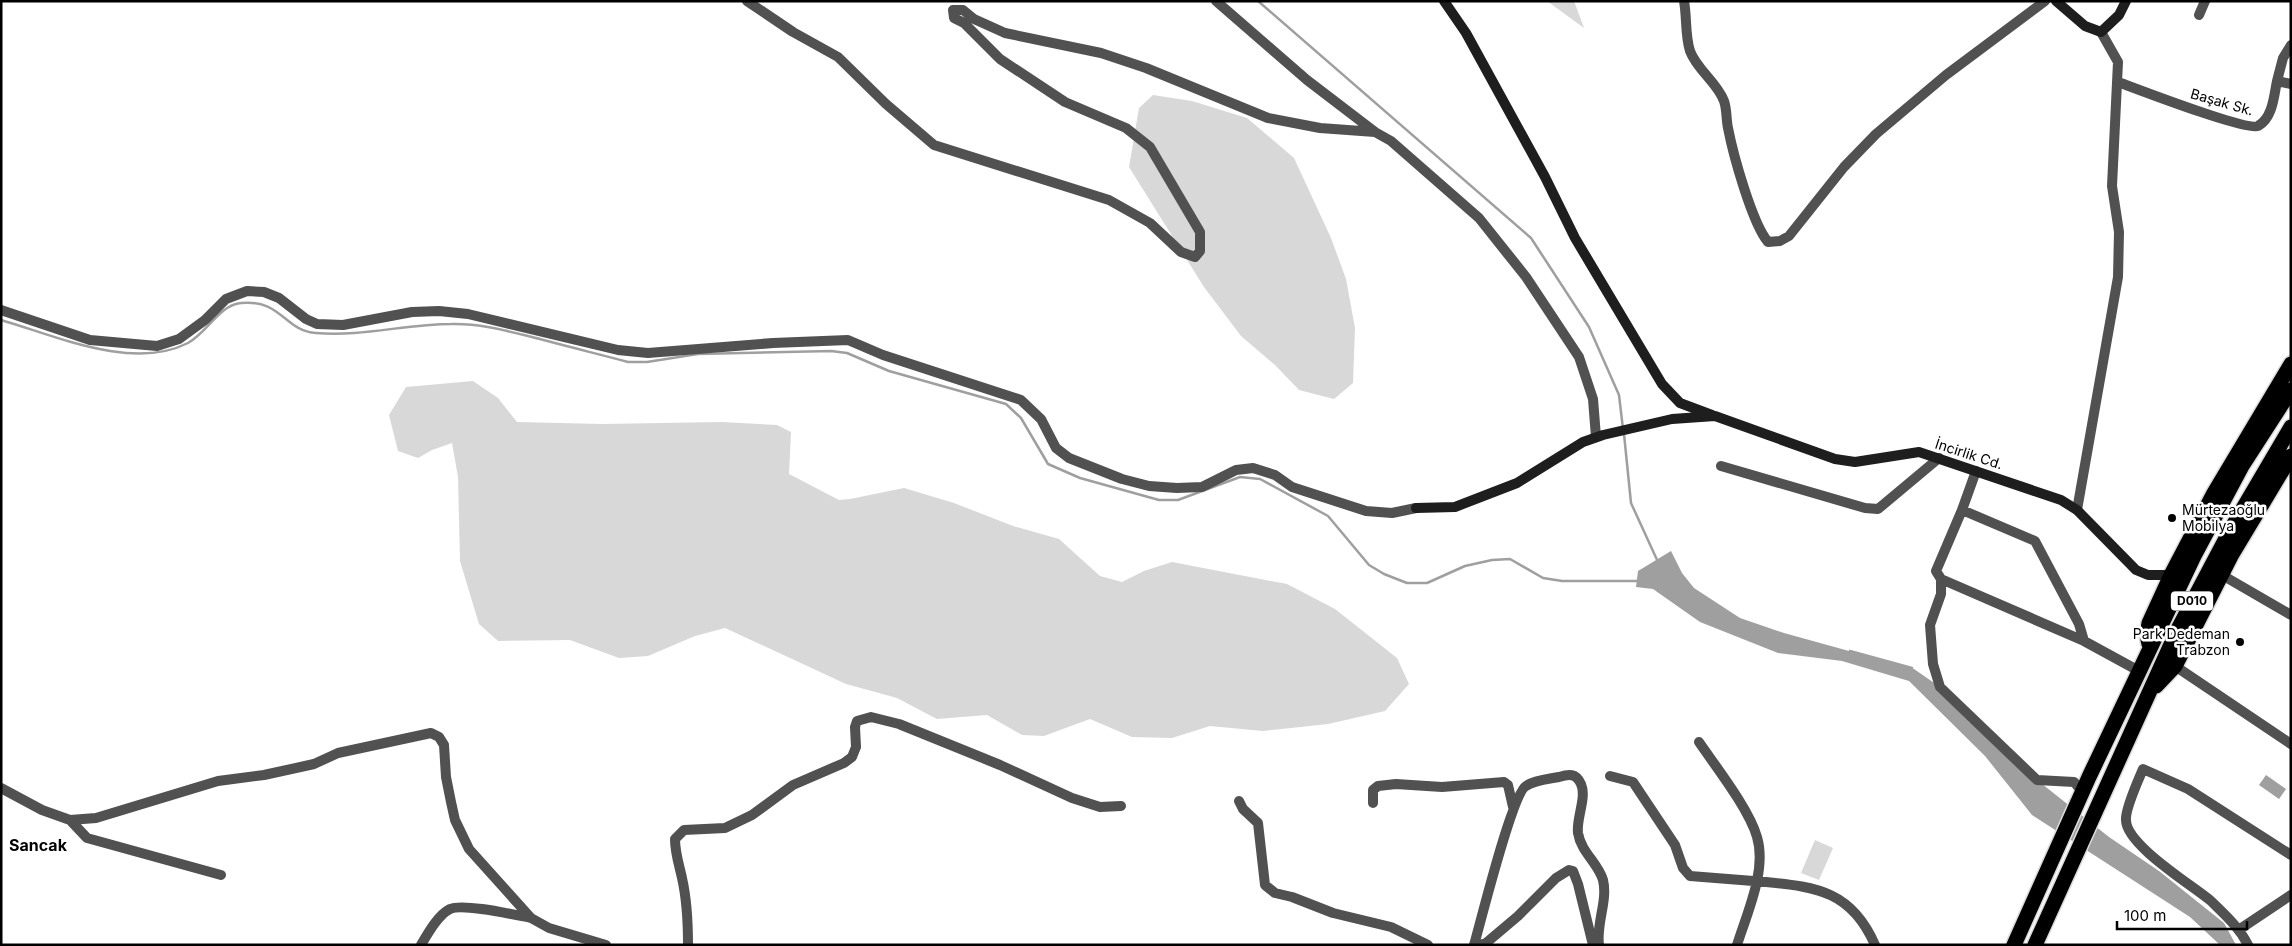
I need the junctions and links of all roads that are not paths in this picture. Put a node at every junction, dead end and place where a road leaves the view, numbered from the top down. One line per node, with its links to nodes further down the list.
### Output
1 (747, 1): 15 (street)
2 (1216, 1): 15 (street)
3 (1444, 1): 19 (street)
4 (1684, 1): 5 (street)
5 (2046, 1)
6 (2056, 1): 10 (street)
7 (2126, 1): 10 (street)
8 (2205, 1): 9 (street)
9 (2199, 15)
10 (2101, 32): 13 (street)
11 (2291, 45): 12 (street)
12 (2277, 81): 13 (street, Başak Sk.); 14 (street)
13 (2118, 82): 27 (street)
14 (2291, 84)
15 (1375, 132): 21 (street)
16 (1, 310): 21 (street, İncirlik Cd.)
17 (2291, 364): 28 (highway)
18 (2291, 390): 33 (highway)
19 (1715, 416): 21 (street, İncirlik Cd.); 23 (street, İncirlik Cd.)
20 (2291, 427): 36 (highway, D010)
21 (1600, 436)
22 (2291, 456): 29 (highway)
23 (1939, 458): 24 (street); 25 (street, İncirlik Cd.)
24 (1721, 466)
25 (1976, 471): 26 (street); 27 (street, İncirlik Cd.)
26 (1962, 510): 30 (street); 32 (street)
27 (2077, 510): 28 (street, İncirlik Cd.)
28 (2172, 575): 33 (highway)
29 (2222, 575): 31 (street); 34 (highway)
30 (1941, 579): 32 (street); 41 (street)
31 (2291, 615)
32 (2084, 641): 35 (street)
33 (2150, 648): 35 (highway)
34 (2175, 666): 36 (highway); 38 (street)
35 (2138, 671): 41 (highway)
36 (2145, 698): 64 (highway, D010)
37 (1699, 742): 49 (street)
38 (2291, 744)
39 (1610, 776): 49 (street)
40 (1, 788): 46 (street)
41 (2080, 796): 63 (highway)
42 (1239, 801): 56 (street)
43 (1373, 803): 45 (street)
44 (1121, 806): 55 (street)
45 (1514, 808): 57 (street); 60 (street)
46 (70, 820): 48 (street); 51 (street)
47 (2291, 855): 52 (street)
48 (221, 875)
49 (1756, 881): 61 (street); 62 (street)
50 (2291, 895): 52 (street)
51 (531, 918): 53 (street); 54 (street)
52 (2240, 930): 65 (street)
53 (421, 945)
54 (606, 945)
55 (688, 945)
56 (1428, 945)
57 (1474, 945)
58 (1480, 945): 59 (street)
59 (1593, 945)
60 (1599, 945)
61 (1737, 945)
62 (1875, 945)
63 (2014, 945)
64 (2035, 945)
65 (2248, 945)

